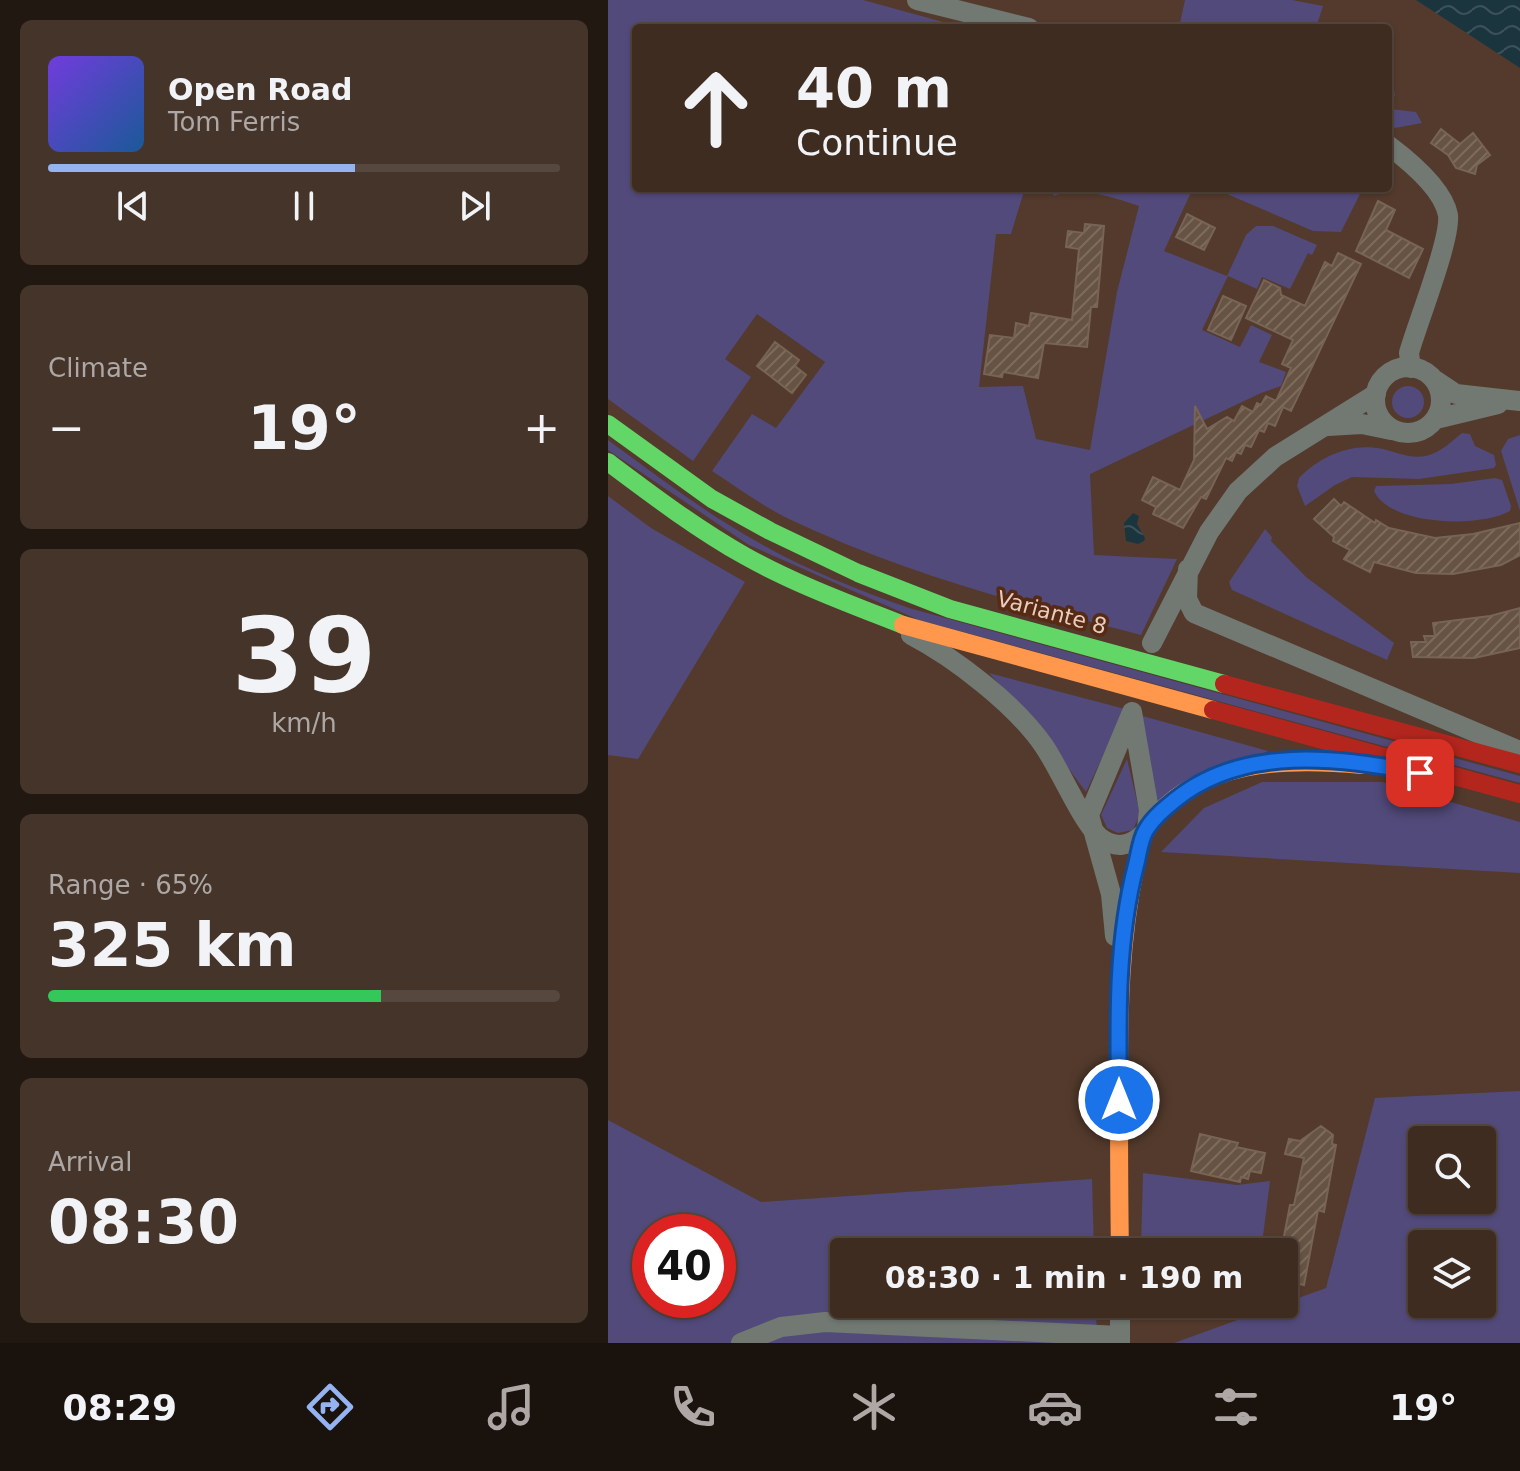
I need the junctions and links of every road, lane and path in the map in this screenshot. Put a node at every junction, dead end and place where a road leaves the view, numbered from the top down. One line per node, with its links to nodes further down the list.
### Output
1 (917, 0): 2 (street)
2 (1013, 24)
3 (1392, 148): 4 (street)
4 (1411, 368): 5 (street); 6 (street)
5 (1435, 380): 7 (street); 8 (street)
6 (1376, 394): 10 (street); 11 (street)
7 (1517, 401): 8 (street)
8 (1436, 419): 11 (street)
9 (608, 424): 17 (main road, Variante 8)
10 (1324, 427): 11 (street); 13 (street)
11 (1394, 430)
12 (608, 462): 14 (main road)
13 (1188, 569): 15 (street); 15 (street)
14 (839, 600): 18 (main road); 19 (street)
15 (1210, 622): 16 (street)
16 (1520, 751)
17 (1520, 764)
18 (1514, 792): 20 (main road)
19 (1092, 827): 20 (street); 20 (street); 21 (street)
20 (1146, 830): 21 (main road)
21 (1119, 981): 22 (main road)
22 (1120, 1238)
23 (1120, 1318): 24 (street)
24 (1120, 1340): 25 (street)
25 (741, 1343)

